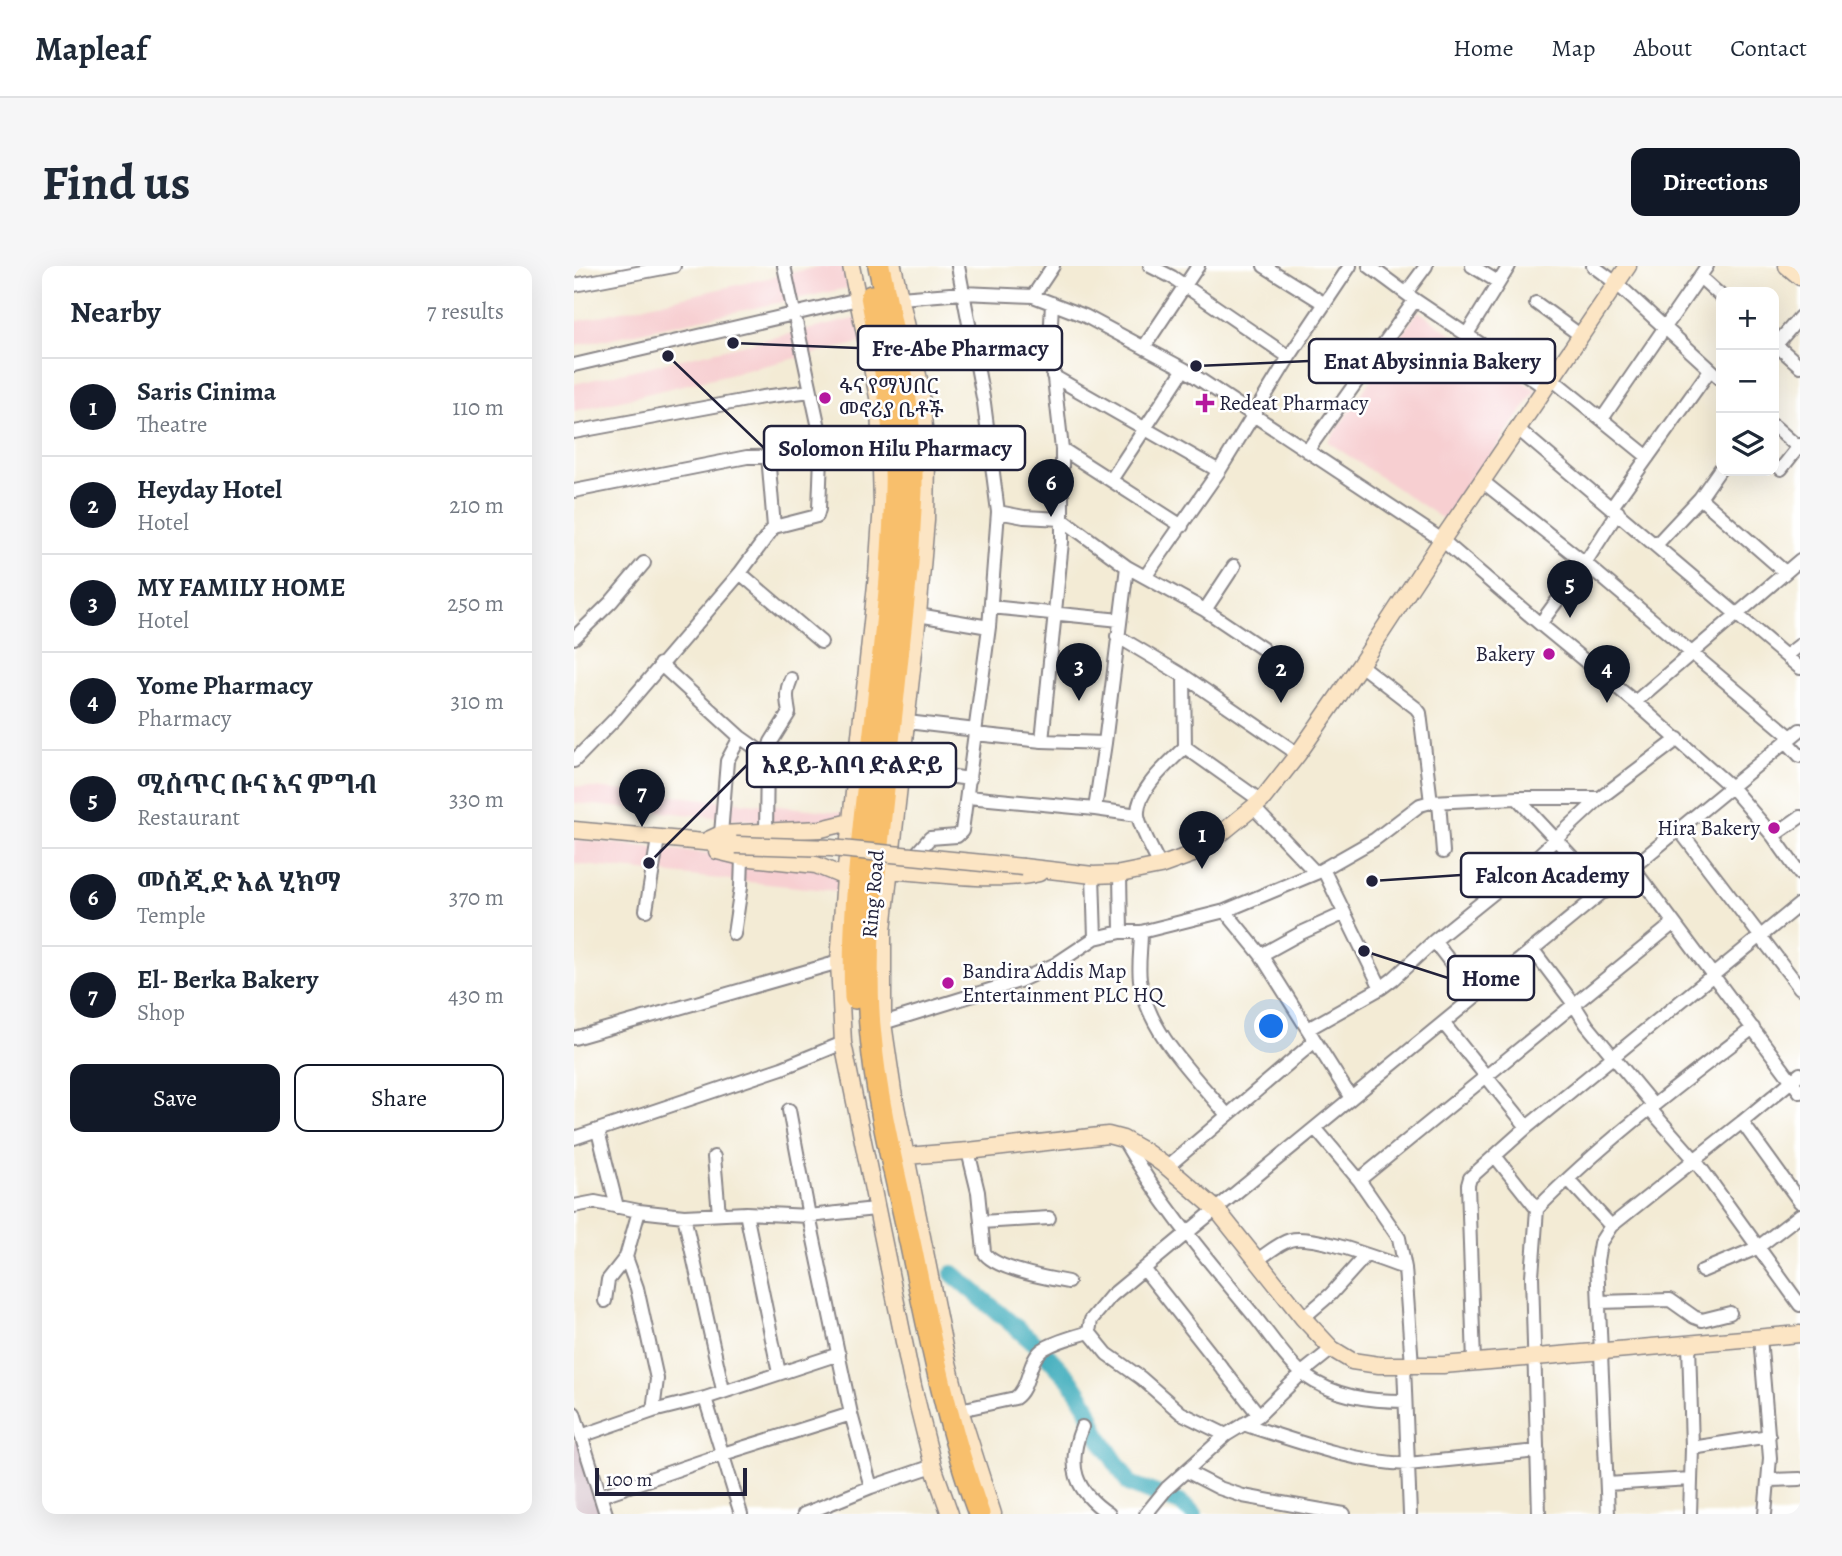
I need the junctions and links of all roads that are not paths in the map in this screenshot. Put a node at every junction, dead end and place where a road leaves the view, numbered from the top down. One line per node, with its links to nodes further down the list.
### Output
1 (674, 266): 24 (street)
2 (784, 266): 35 (street)
3 (851, 266): 31 (main road, Ring Road)
4 (865, 266): 270 (highway, Ring Road)
5 (879, 266): 271 (highway, Ring Road)
6 (893, 266): 30 (main road, Ring Road)
7 (958, 266): 27 (street)
8 (1053, 266): 28 (street)
9 (1150, 266): 25 (street)
10 (1198, 266): 25 (street)
11 (1264, 266): 34 (street)
12 (1350, 266): 34 (street)
13 (1370, 266): 29 (street)
14 (1426, 266): 29 (street)
15 (1472, 266): 22 (street)
16 (1509, 266): 22 (street)
17 (1593, 266): 23 (street)
18 (1628, 266): 23 (main road)
19 (1787, 266): 21 (main road)
20 (1703, 272): 26 (street); 37 (street)
21 (1800, 277)
22 (1498, 282): 38 (street)
23 (1616, 283): 37 (street); 39 (main road)
24 (574, 285)
25 (1185, 287): 41 (street); 43 (street)
26 (1716, 289)
27 (963, 293): 28 (street); 30 (street); 72 (street)
28 (1032, 296): 32 (street)
29 (1410, 297): 38 (street); 60 (street)
30 (900, 298): 89 (main road, Ring Road)
31 (858, 299): 35 (street); 130 (main road, Ring Road)
32 (1052, 303): 41 (street); 49 (street)
33 (1536, 303): 39 (street)
34 (1325, 304): 43 (street)
35 (794, 316): 44 (street); 51 (street)
36 (1800, 317): 40 (street)
37 (1665, 328): 47 (street); 53 (street)
38 (1467, 334): 50 (street)
39 (1580, 335): 50 (main road)
40 (1779, 340)
41 (1144, 347): 46 (street)
42 (1779, 349): 45 (street)
43 (1289, 357): 52 (street)
44 (574, 365)
45 (1800, 366)
46 (1184, 369): 52 (street); 54 (street)
47 (1710, 370): 48 (street); 63 (street)
48 (1716, 375)
49 (1053, 376): 54 (street); 59 (street)
50 (1549, 384): 53 (street); 55 (main road)
51 (811, 391): 57 (street); 62 (street)
52 (1253, 415): 60 (street); 65 (street)
53 (1602, 419): 63 (street)
54 (1144, 427): 65 (street); 67 (street)
55 (1518, 429): 68 (main road); 71 (street)
56 (1779, 430): 58 (street)
57 (574, 432)
58 (1799, 447): 64 (street)
59 (1062, 449): 67 (street); 73 (street)
60 (1307, 451): 76 (street)
61 (768, 455): 62 (street); 69 (street); 75 (street)
62 (821, 456): 75 (street)
63 (1648, 457): 71 (street)
64 (1781, 469)
65 (1219, 471): 74 (street)
66 (1716, 475): 70 (street)
67 (1111, 480): 74 (street)
68 (1482, 481): 76 (main road); 80 (street)
69 (574, 491)
70 (1700, 498): 77 (street); 83 (street)
71 (1615, 510): 77 (street); 80 (street)
72 (998, 512): 73 (street); 86 (street)
73 (1062, 519): 82 (street); 90 (street)
74 (1182, 526): 85 (street)
75 (774, 527): 84 (street)
76 (1441, 540): 92 (street); 102 (main road)
77 (1656, 545): 88 (street)
78 (1800, 561): 83 (street)
79 (644, 563): 95 (street)
80 (1585, 563): 92 (street); 99 (street)
81 (1234, 566): 87 (street)
82 (1127, 567): 85 (street); 91 (street)
83 (1785, 572): 88 (street)
84 (740, 573): 96 (street); 101 (street)
85 (1145, 577): 87 (street)
86 (991, 607): 90 (street); 93 (street)
87 (1205, 610): 98 (street)
88 (1736, 614): 99 (street); 100 (street)
89 (918, 615): 93 (street); 107 (main road, Ring Road)
90 (1055, 615): 91 (street); 112 (street)
91 (1120, 620): 94 (street)
92 (1540, 624): 106 (street)
93 (989, 626): 108 (street)
94 (1118, 636): 104 (street); 113 (street)
95 (574, 638)
96 (821, 642)
97 (1800, 645): 100 (street)
98 (1263, 649)
99 (1690, 653): 106 (street); 109 (street)
100 (1786, 656): 103 (street)
101 (660, 664): 110 (street); 118 (street)
102 (1360, 665): 115 (main road); 125 (street)
103 (1800, 668)
104 (1184, 676): 114 (street); 115 (street)
105 (791, 679): 116 (street)
106 (1635, 702): 111 (street)
107 (907, 722): 108 (street); 119 (main road, Ring Road)
108 (975, 732): 112 (street); 120 (street)
109 (1792, 736): 117 (street); 121 (street)
110 (740, 737): 116 (street); 133 (street)
111 (1678, 739): 121 (street); 124 (street)
112 (1042, 741): 113 (street)
113 (1105, 743): 127 (street)
114 (1185, 747): 126 (street); 128 (street)
115 (1298, 754): 126 (main road)
116 (767, 756): 132 (street)
117 (1800, 756)
118 (574, 761)
119 (902, 770): 120 (street); 144 (main road, Ring Road)
120 (970, 779): 122 (street)
121 (1731, 787): 131 (street); 135 (street)
122 (968, 797): 127 (street); 141 (street)
123 (1517, 798): 124 (street); 125 (street); 137 (street)
124 (1600, 798): 137 (street)
125 (1435, 802): 140 (street); 146 (street)
126 (1257, 804): 142 (main road); 146 (street)
127 (1095, 809): 128 (street)
128 (1138, 815): 142 (street)
129 (1800, 817): 135 (street)
130 (850, 822): 132 (main road); 150 (main road, Ring Road)
131 (1679, 831): 143 (street); 160 (street)
132 (766, 832): 133 (main road)
133 (721, 834): 138 (main road)
134 (574, 835): 136 (main road)
135 (1773, 836): 148 (street)
136 (658, 839): 138 (main road); 153 (street)
137 (1554, 840): 151 (street); 162 (street)
138 (702, 843): 139 (main road)
139 (739, 851): 141 (main road, bridge); 150 (main road); 159 (street)
140 (1443, 852)
141 (915, 855): 145 (main road, bridge)
142 (1160, 866): 147 (main road)
143 (1633, 868): 151 (street); 156 (street)
144 (889, 870): 145 (main road); 171 (main road, Ring Road)
145 (1048, 870): 149 (main road)
146 (1319, 871): 154 (street); 155 (street)
147 (1120, 874): 149 (main road); 157 (street)
148 (1800, 874)
149 (1093, 875): 161 (street)
150 (845, 877): 165 (main road, Ring Road)
151 (1605, 892): 163 (street)
152 (1800, 904): 160 (street)
153 (646, 910)
154 (1225, 911): 158 (street); 164 (street)
155 (1343, 914): 164 (street); 167 (street)
156 (1674, 923): 166 (street); 170 (street)
157 (1121, 932): 158 (street); 161 (street)
158 (1141, 932): 185 (street)
159 (734, 933)
160 (1760, 936): 166 (street); 168 (street)
161 (1095, 938): 171 (street)
162 (1434, 941): 167 (street); 169 (street)
163 (1533, 950): 169 (street); 170 (street)
164 (1261, 955): 174 (street)
165 (839, 962): 175 (street); 177 (main road, Ring Road)
166 (1714, 975): 173 (street); 178 (street)
167 (1381, 988): 174 (street)
168 (1800, 988)
169 (1476, 995): 172 (street)
170 (1573, 1003): 178 (street); 180 (street)
171 (883, 1023): 193 (main road, Ring Road)
172 (1444, 1024): 180 (street); 182 (street)
173 (1752, 1028): 179 (street); 183 (street)
174 (1308, 1029): 176 (street)
175 (574, 1038)
176 (1315, 1041): 182 (street); 185 (street)
177 (843, 1043): 189 (street); 203 (main road, Ring Road)
178 (1614, 1058): 183 (street); 187 (street)
179 (1796, 1077): 181 (street); 186 (street)
180 (1486, 1078): 187 (street); 199 (street)
181 (1800, 1092)
182 (1351, 1098): 188 (street)
183 (1651, 1106): 196 (street); 198 (street)
184 (789, 1111): 211 (street)
185 (1227, 1115): 197 (street)
186 (1742, 1122): 196 (street); 200 (street)
187 (1527, 1127): 194 (street)
188 (1315, 1128): 199 (street); 205 (street)
189 (598, 1131): 190 (street); 202 (street)
190 (574, 1138)
191 (1123, 1139): 192 (main road); 197 (main road); 215 (street)
192 (968, 1152): 193 (main road); 213 (street)
193 (906, 1156): 244 (main road, Ring Road)
194 (1494, 1156): 204 (street); 237 (street)
195 (714, 1157): 208 (street)
196 (1695, 1160): 214 (street); 216 (street)
197 (1167, 1167): 205 (main road)
198 (1568, 1179): 204 (street); 214 (street)
199 (1359, 1181): 220 (street)
200 (1800, 1202)
201 (574, 1206): 202 (street)
202 (617, 1207): 206 (street)
203 (876, 1209): 211 (street); 258 (main road, Ring Road)
204 (1537, 1209): 236 (street)
205 (1217, 1210): 215 (street); 219 (main road)
206 (639, 1211): 210 (street); 218 (street)
207 (746, 1213): 208 (street); 211 (street); 239 (street)
208 (719, 1214): 210 (street)
209 (1800, 1215): 216 (street)
210 (684, 1216): 241 (street)
211 (809, 1216): 235 (street)
212 (1049, 1218): 213 (street)
213 (981, 1222): 223 (street)
214 (1611, 1226): 225 (street)
215 (1186, 1234): 221 (street); 240 (street)
216 (1757, 1248): 222 (street); 226 (street)
217 (1366, 1255): 219 (street); 220 (street); 228 (street)
218 (626, 1257): 224 (street); 245 (street)
219 (1258, 1260): 228 (main road)
220 (1405, 1268): 238 (street)
221 (1144, 1269): 229 (street); 248 (street)
222 (1702, 1271)
223 (1068, 1282)
224 (605, 1301)
225 (1598, 1303): 227 (street); 234 (street)
226 (1800, 1305)
227 (1730, 1313)
228 (1303, 1318): 233 (main road)
229 (1089, 1332): 244 (street); 251 (street)
230 (1800, 1334): 231 (main road)
231 (1760, 1337): 232 (main road); 253 (street)
232 (1689, 1343): 234 (main road); 254 (street)
233 (1332, 1349): 238 (main road); 240 (street)
234 (1601, 1350): 236 (main road); 263 (street)
235 (839, 1354): 239 (street); 247 (street)
236 (1534, 1357): 237 (main road); 255 (street)
237 (1474, 1362): 238 (main road)
238 (1408, 1365): 243 (street)
239 (779, 1373): 241 (street)
240 (1301, 1373): 243 (street); 248 (street)
241 (723, 1390): 242 (street)
242 (705, 1398): 245 (street); 256 (street)
243 (1405, 1401): 257 (street)
244 (960, 1410): 272 (main road, Ring Road)
245 (653, 1411): 252 (street)
246 (574, 1413): 252 (street)
247 (851, 1414): 256 (street); 264 (street)
248 (1259, 1415): 249 (street)
249 (1243, 1424): 251 (street); 257 (street)
250 (1082, 1427): 273 (street)
251 (1226, 1435): 259 (street)
252 (581, 1436): 265 (street)
253 (1769, 1436): 254 (street); 262 (street)
254 (1692, 1448): 260 (street)
255 (1538, 1451): 257 (street); 277 (street)
256 (723, 1454): 265 (street); 267 (street)
257 (1408, 1464): 276 (street)
258 (933, 1466): 264 (street); 269 (main road, Ring Road)
259 (1186, 1471): 274 (street); 275 (street)
260 (1691, 1479): 263 (street); 279 (street)
261 (1800, 1479): 262 (street)
262 (1768, 1480): 280 (street)
263 (1607, 1484): 278 (street)
264 (871, 1487): 268 (street)
265 (600, 1496): 266 (street)
266 (606, 1514)
267 (741, 1514)
268 (804, 1514)
269 (950, 1514)
270 (965, 1514)
271 (979, 1514)
272 (993, 1514)
273 (1109, 1514)
274 (1146, 1514)
275 (1344, 1514)
276 (1410, 1514)
277 (1539, 1514)
278 (1608, 1514)
279 (1690, 1514)
280 (1765, 1514)

